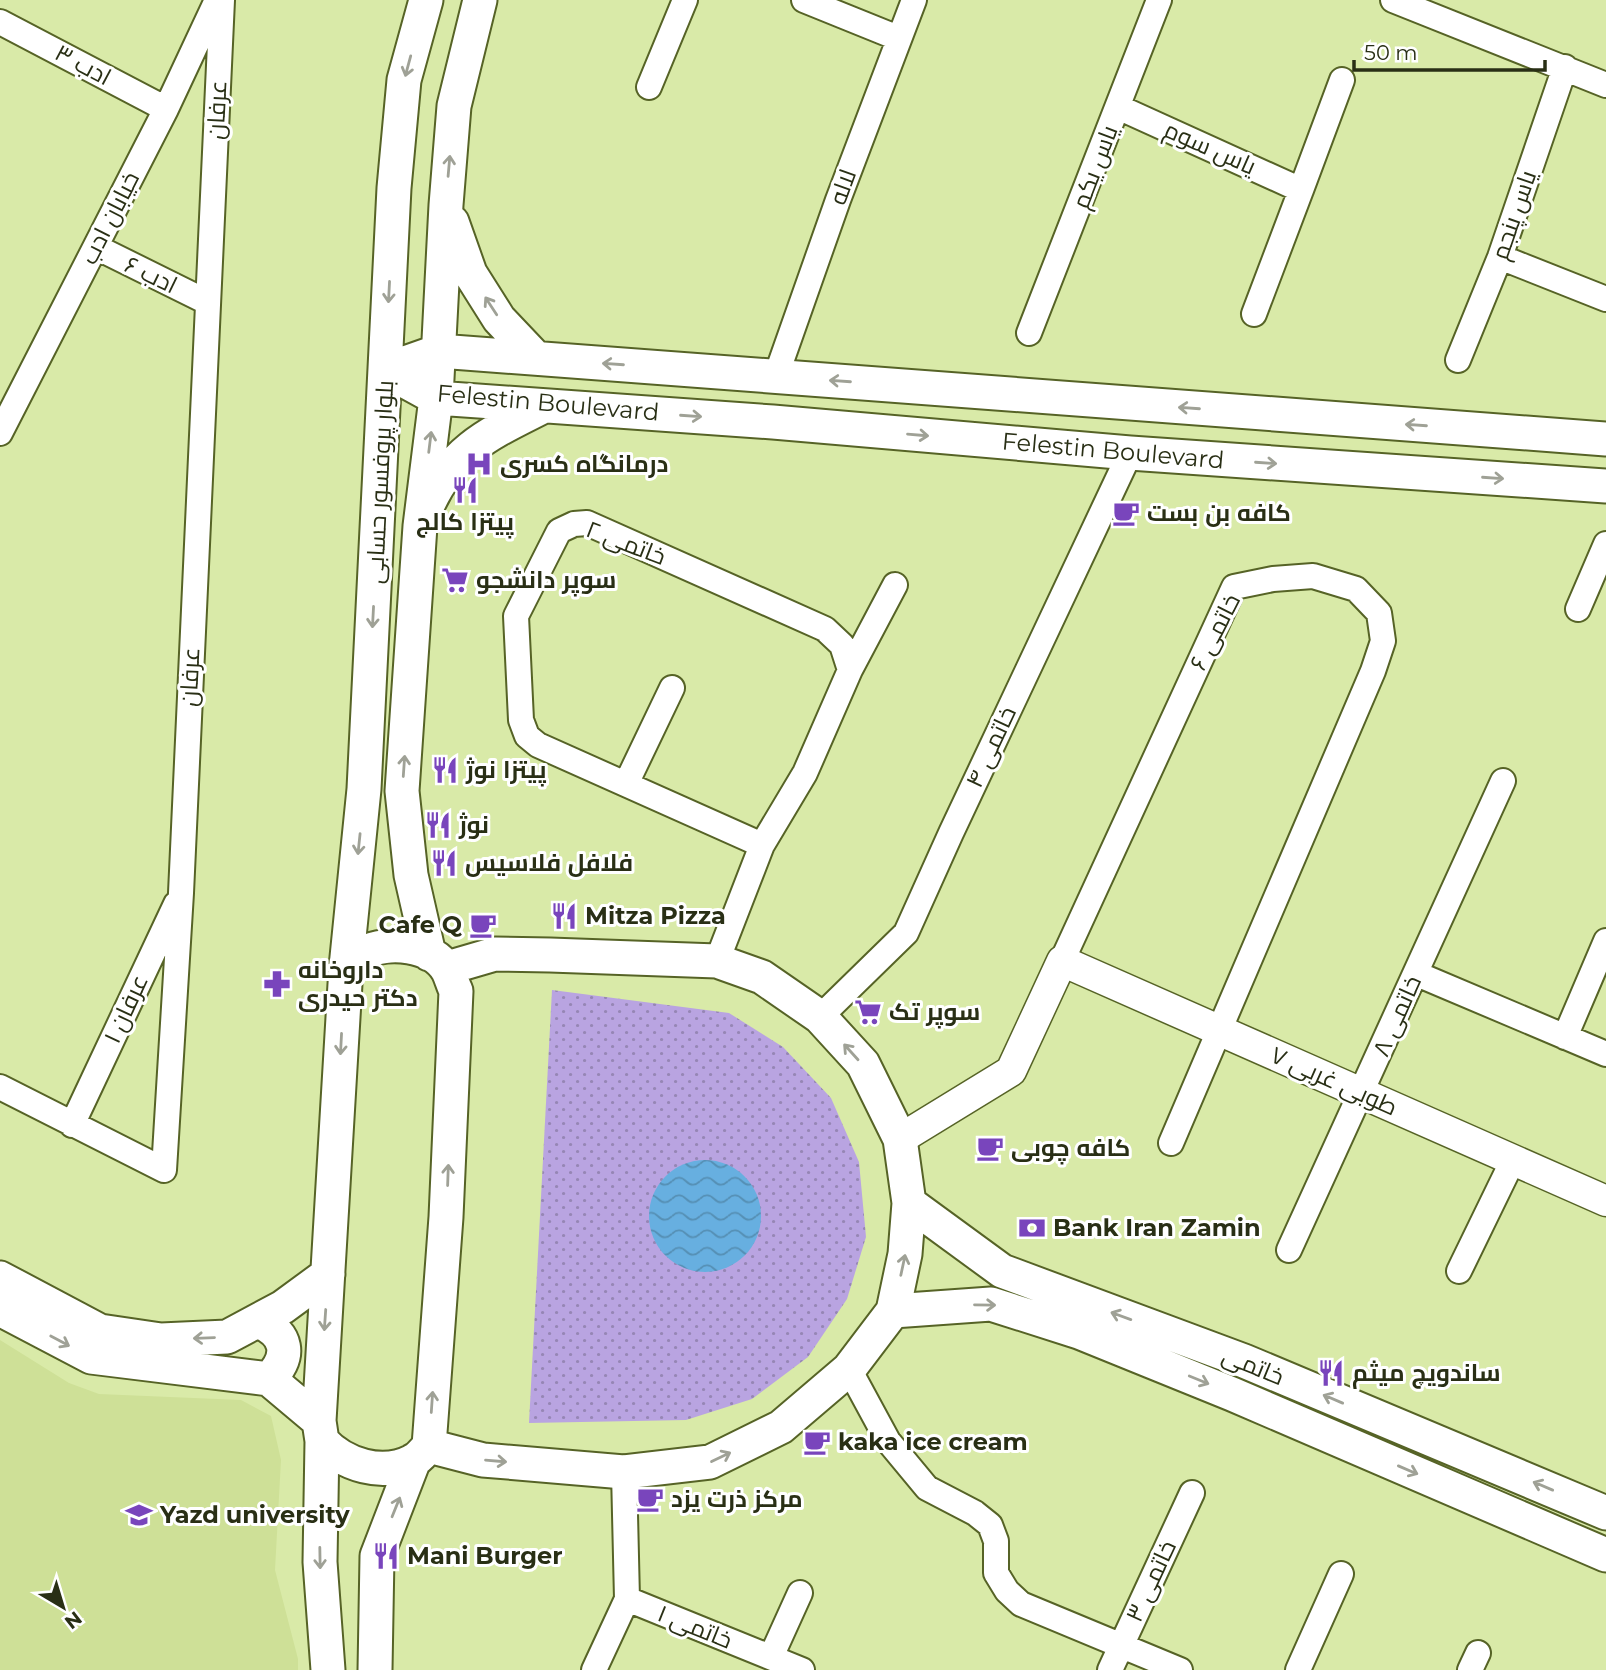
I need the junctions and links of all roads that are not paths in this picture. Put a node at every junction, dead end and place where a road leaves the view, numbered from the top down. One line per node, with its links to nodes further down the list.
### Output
1 (220, 0): 16 (street, خیابان ادب); 22 (street, عرفان)
2 (426, 0): 28 (main road, بلوار پروفسور حسابی, one-way to 28)
3 (480, 0): 18 (main road, بلوار پروفسور حسابی, one-way to 3)
4 (685, 0): 14 (street)
5 (804, 0): 10 (street)
6 (914, 0): 10 (street, لاله)
7 (1159, 0): 15 (street, یاس یکم)
8 (1394, 0): 11 (street)
9 (0, 22): 16 (street, ادب ۳)
10 (898, 38): 29 (street, لاله)
11 (1565, 67): 13 (street); 20 (street, یاس پنجم)
12 (1342, 80): 17 (street)
13 (1606, 85)
14 (649, 87)
15 (1118, 107): 17 (street, یاس سوم); 24 (street, یاس یکم)
16 (166, 109): 19 (street, خیابان ادب)
17 (1301, 190): 23 (street)
18 (446, 205): 25 (main road, بلوار پروفسور حسابی); 26 (main road, one-way to 18)
19 (96, 247): 22 (street, ادب ۶); 32 (street, خیابان ادب)
20 (1500, 257): 21 (street); 27 (street, یاس پنجم)
21 (1606, 299)
22 (207, 302): 45 (street, عرفان)
23 (1254, 314)
24 (1030, 333)
25 (439, 351): 26 (main road, Felestin Boulevard); 28 (main road, Felestin Boulevard); 30 (main road, بلوار پروفسور حسابی)
26 (536, 358): 29 (main road, Felestin Boulevard, one-way to 26)
27 (1458, 360)
28 (385, 370): 30 (main road, Felestin Boulevard); 50 (main road, بلوار پروفسور حسابی, one-way to 50)
29 (776, 376): 33 (main road, Felestin Boulevard, one-way to 29)
30 (436, 398): 31 (main road, Felestin Boulevard); 36 (main road, بلوار پروفسور حسابی, one-way to 30)
31 (547, 405): 34 (main road, Felestin Boulevard, one-way to 34); 36 (main road)
32 (3, 417)
33 (1606, 439)
34 (1130, 453): 35 (main road, Felestin Boulevard, one-way to 35); 52 (street, خاتمی ۴)
35 (1606, 486)
36 (420, 526): 47 (main road, بلوار پروفسور حسابی, one-way to 36)
37 (1606, 544): 39 (street)
38 (895, 585): 40 (street)
39 (1578, 609)
40 (850, 670): 43 (street, خاتمی ۲); 44 (street)
41 (673, 688): 43 (street)
42 (1503, 781): 51 (street, خاتمی ۸)
43 (626, 784): 44 (street, خاتمی ۲)
44 (762, 845): 48 (street)
45 (181, 893): 58 (street, عرفان ۱); 58 (street, عرفان)
46 (1606, 941): 54 (street)
47 (438, 961): 48 (main road); 50 (main road); 74 (main road, بلوار پروفسور حسابی, one-way to 47)
48 (717, 961): 52 (main road)
49 (1062, 961): 53 (street, طوبی غربی ۷); 53 (street, خاتمی ۶); 59 (street, خاتمی ۶)
50 (346, 967): 66 (main road, بلوار پروفسور حسابی, one-way to 66)
51 (1417, 974): 54 (street); 57 (street, خاتمی ۸)
52 (820, 1017): 59 (main road, one-way to 52)
53 (1218, 1030): 57 (street, طوبی غربی ۷); 60 (street)
54 (1565, 1037): 55 (street)
55 (1606, 1054)
56 (0, 1087): 58 (street, عرفان)
57 (1362, 1093): 61 (street, طوبی غربی ۷); 64 (street, خاتمی ۸)
58 (72, 1125)
59 (900, 1139): 63 (main road)
60 (1171, 1143)
61 (1513, 1160): 62 (street, طوبی غربی ۷); 65 (street)
62 (1606, 1201)
63 (909, 1203): 69 (main road, one-way to 63); 77 (main road, خاتمی, one-way to 63)
64 (1289, 1250)
65 (1459, 1271)
66 (328, 1274): 70 (main road); 73 (main road, بلوار پروفسور حسابی, one-way to 73)
67 (0, 1278): 70 (main road, one-way to 67)
68 (0, 1309): 72 (main road, one-way to 72)
69 (893, 1311): 71 (main road); 78 (main road, خاتمی, one-way to 78)
70 (258, 1321): 72 (main road)
71 (849, 1369): 75 (main road, one-way to 71); 82 (street)
72 (269, 1379): 73 (main road)
73 (321, 1431): 74 (main road); 84 (main road, بلوار پروفسور حسابی, one-way to 84)
74 (422, 1453): 75 (main road, one-way to 75); 85 (main road, بلوار پروفسور حسابی, one-way to 74)
75 (624, 1472): 81 (street, خاتمی ۱)
76 (1192, 1493): 82 (street, خاتمی ۳)
77 (1606, 1513)
78 (1606, 1555)
79 (1340, 1574): 90 (street)
80 (800, 1593): 83 (street)
81 (627, 1599): 83 (street, خاتمی ۱); 86 (street, خاتمی ۱)
82 (1121, 1645): 88 (street, خاتمی ۳); 89 (street)
83 (771, 1657): 87 (street, خاتمی ۱)
84 (328, 1670)
85 (375, 1670)
86 (594, 1670)
87 (803, 1670)
88 (1110, 1670)
89 (1180, 1670)
90 (1298, 1670)

